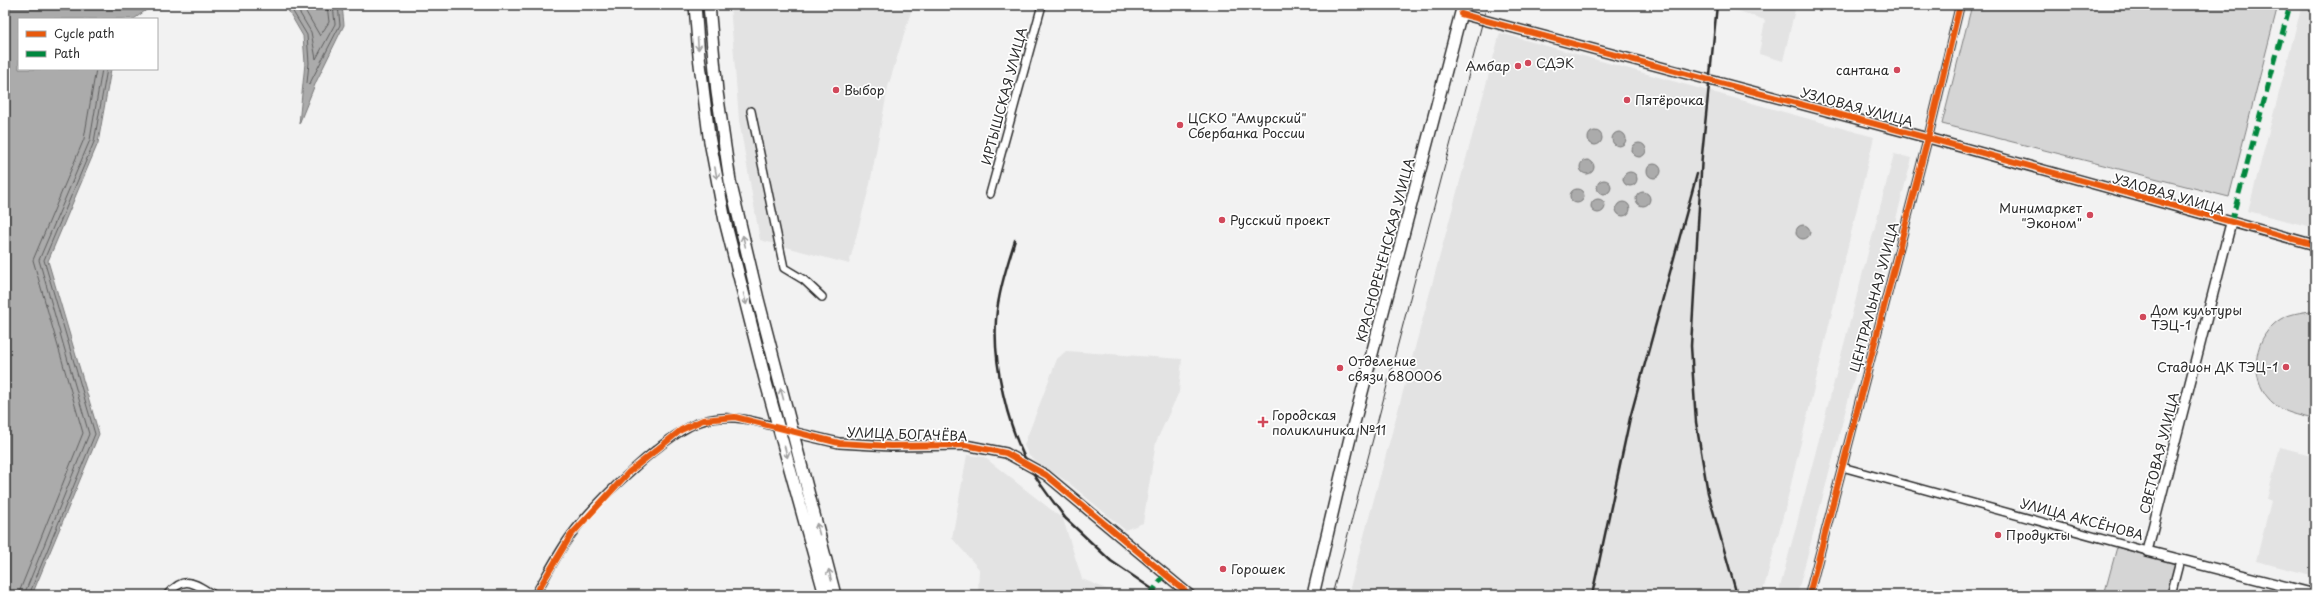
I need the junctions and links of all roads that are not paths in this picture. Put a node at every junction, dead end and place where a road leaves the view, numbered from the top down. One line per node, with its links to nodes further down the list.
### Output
1 (695, 5): 12 (main road, one-way to 12)
2 (709, 5): 13 (main road, one-way to 2)
3 (1042, 5): 8 (street, ИРТЫШСКАЯ УЛИЦА)
4 (1960, 5): 7 (street, ЦЕНТРАЛЬНАЯ УЛИЦА)
5 (1462, 9): 7 (street, УЗЛОВАЯ УЛИЦА); 24 (main road, КРАСНОРЕЧЕНСКАЯ УЛИЦА)
6 (751, 111): 11 (street)
7 (1928, 138): 9 (street, УЗЛОВАЯ УЛИЦА); 14 (street, ЦЕНТРАЛЬНАЯ УЛИЦА)
8 (990, 194)
9 (2231, 223): 10 (street, УЗЛОВАЯ УЛИЦА); 15 (street, СВЕТОВАЯ УЛИЦА)
10 (2315, 245)
11 (822, 297)
12 (779, 428): 13 (street, УЛИЦА БОГАЧЁВА); 20 (street, УЛИЦА БОГАЧЁВА); 21 (main road, one-way to 21)
13 (792, 432): 22 (main road, one-way to 13); 23 (street, УЛИЦА БОГАЧЁВА)
14 (1842, 467): 15 (street, УЛИЦА АКСЁНОВА); 25 (street, ЦЕНТРАЛЬНАЯ УЛИЦА)
15 (2147, 551): 16 (street, УЛИЦА АКСЁНОВА)
16 (2180, 560): 17 (street, УЛИЦА АКСЁНОВА); 26 (street)
17 (2315, 594)
18 (167, 595): 19 (street)
19 (214, 595)
20 (535, 595)
21 (825, 595)
22 (835, 595)
23 (1190, 595)
24 (1313, 595)
25 (1809, 595)
26 (2171, 595)

